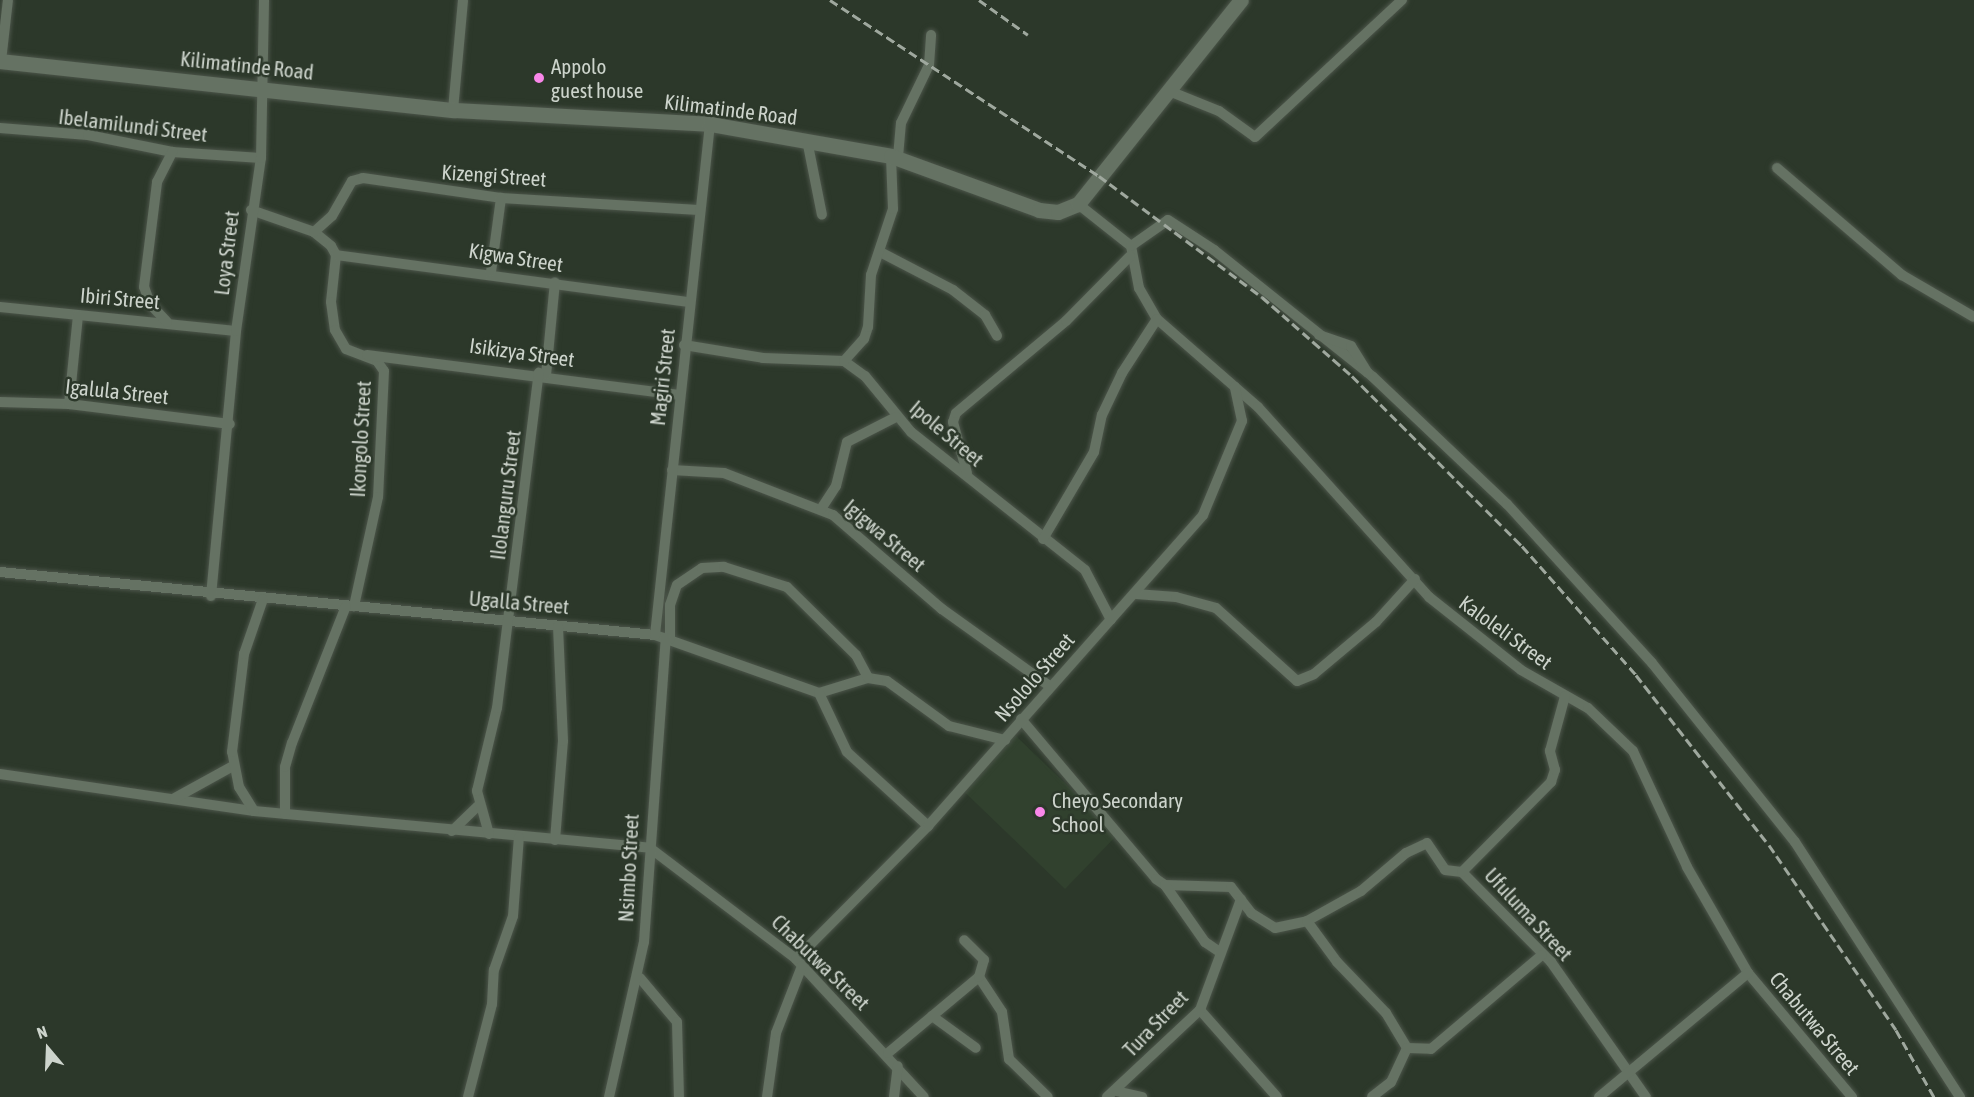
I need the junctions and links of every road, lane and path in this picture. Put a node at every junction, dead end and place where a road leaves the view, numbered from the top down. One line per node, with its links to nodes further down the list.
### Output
1 (8, 0): 7 (street)
2 (264, 0): 8 (street, Loya Street)
3 (463, 0): 10 (street)
4 (1241, 0): 9 (main road)
5 (1402, 0): 9 (street)
6 (931, 35): 15 (street)
7 (1, 61): 8 (main road, Kilimatinde Road)
8 (263, 88): 10 (main road, Kilimatinde Road); 16 (street, Loya Street)
9 (1169, 91): 19 (main road)
10 (453, 110): 11 (main road, Kilimatinde Road)
11 (710, 124): 13 (main road, Kilimatinde Road); 21 (street, Magiri Street)
12 (0, 128): 14 (street, Ibelamilundi Street)
13 (807, 140): 15 (main road, Kilimatinde Road); 22 (street)
14 (172, 152): 16 (street, Ibelamilundi Street); 34 (street)
15 (895, 157): 19 (main road, Kilimatinde Road); 25 (street)
16 (261, 158): 20 (street, Loya Street)
17 (1777, 168): 32 (street)
18 (501, 198): 21 (street, Kizengi Street); 23 (street, Kizengi Street); 27 (street)
19 (1078, 204): 24 (street)
20 (251, 210): 23 (street); 35 (street, Loya Street)
21 (699, 210): 29 (street, Magiri Street)
22 (822, 216)
23 (314, 232): 26 (street)
24 (1130, 251): 33 (street, Kaloleli Street); 48 (street); 111 (street)
25 (882, 253): 36 (street); 39 (street)
26 (336, 255): 27 (street, Kigwa Street); 38 (street, Ikongolo Street)
27 (491, 272): 28 (street, Kigwa Street)
28 (555, 282): 29 (street, Kigwa Street); 40 (street, Ilolanguru Street)
29 (690, 302): 37 (street, Magiri Street)
30 (0, 307): 31 (street, Ibiri Street)
31 (78, 315): 34 (street, Ibiri Street); 44 (street)
32 (1974, 317)
33 (1157, 319): 41 (street, Kaloleli Street); 50 (street)
34 (167, 322): 35 (street, Ibiri Street)
35 (236, 330): 46 (street, Loya Street)
36 (996, 336)
37 (684, 345): 39 (street); 42 (street, Magiri Street)
38 (358, 355): 40 (street, Isikizya Street); 56 (street, Ikongolo Street)
39 (844, 361): 45 (street, Ipole Street)
40 (542, 374): 42 (street, Isikizya Street); 58 (street, Ilolanguru Street)
41 (1235, 387): 52 (street, Kaloleli Street); 53 (street, Nsololo Street)
42 (679, 395): 47 (street, Magiri Street)
43 (0, 402): 44 (street, Igalula Street)
44 (69, 404): 46 (street, Igalula Street)
45 (896, 417): 48 (street, Ipole Street); 49 (street)
46 (230, 424): 54 (street, Loya Street)
47 (672, 470): 49 (street, Igigwa Street); 60 (street, Magiri Street)
48 (967, 474): 50 (street, Ipole Street)
49 (821, 509): 62 (street, Igigwa Street)
50 (1043, 540): 57 (street, Ipole Street)
51 (0, 572): 54 (street, Ugalla Street)
52 (1415, 579): 53 (street); 64 (street, Kaloleli Street)
53 (1136, 594): 57 (street, Nsololo Street)
54 (211, 596): 55 (street, Ugalla Street)
55 (263, 599): 56 (street, Ugalla Street); 67 (street)
56 (350, 606): 58 (street, Ugalla Street); 72 (street)
57 (1111, 620): 62 (street, Nsololo Street)
58 (510, 621): 59 (street, Ugalla Street); 70 (street, Ilolanguru Street)
59 (558, 626): 60 (street, Ugalla Street); 77 (street)
60 (664, 637): 61 (street); 63 (street, Ugalla Street); 78 (street, Nsimbo Street)
61 (868, 678): 63 (street); 66 (street)
62 (1048, 686): 65 (street, Nsololo Street)
63 (819, 693): 73 (street)
64 (1565, 696): 79 (street); 87 (street, Kaloleli Street)
65 (1021, 719): 66 (street, Nsololo Street); 80 (street)
66 (1005, 740): 73 (street, Nsololo Street)
67 (233, 766): 69 (street); 71 (street)
68 (0, 774): 69 (street)
69 (175, 798): 71 (street)
70 (478, 806): 74 (street); 75 (street)
71 (254, 811): 72 (street)
72 (285, 814): 74 (street)
73 (928, 826): 86 (street, Nsololo Street)
74 (452, 831): 75 (street)
75 (489, 834): 76 (street)
76 (519, 837): 77 (street); 98 (street)
77 (555, 840): 78 (street)
78 (650, 848): 86 (street, Chabutwa Street); 89 (street, Nsimbo Street)
79 (1462, 872): 82 (street, Ufuluma Street); 85 (street, Ufuluma Street)
80 (1165, 885): 81 (street, Ufuluma Street); 84 (street)
81 (1241, 899): 82 (street, Ufuluma Street); 84 (street, Tura Street)
82 (1306, 921): 93 (street)
83 (964, 940): 88 (street)
84 (1220, 952): 90 (street, Tura Street)
85 (1542, 955): 93 (street); 96 (street, Ufuluma Street)
86 (799, 963): 94 (street, Chabutwa Street); 101 (street)
87 (1748, 973): 96 (street); 110 (street, Chabutwa Street)
88 (979, 977): 91 (street); 104 (street)
89 (640, 978): 99 (street, Nsimbo Street); 100 (street)
90 (1200, 1010): 97 (street, Tura Street); 106 (street)
91 (932, 1016): 92 (street); 94 (street)
92 (976, 1048)
93 (1407, 1048): 107 (street)
94 (888, 1053): 95 (street, Chabutwa Street)
95 (898, 1066): 102 (street); 103 (street, Chabutwa Street)
96 (1630, 1072): 108 (street); 109 (street, Ufuluma Street)
97 (1112, 1094): 105 (street)
98 (468, 1097)
99 (609, 1097)
100 (679, 1097)
101 (767, 1097)
102 (894, 1097)
103 (924, 1097)
104 (1048, 1097)
105 (1142, 1097)
106 (1277, 1097)
107 (1372, 1097)
108 (1599, 1097)
109 (1646, 1097)
110 (1851, 1097)
111 (1960, 1097)

